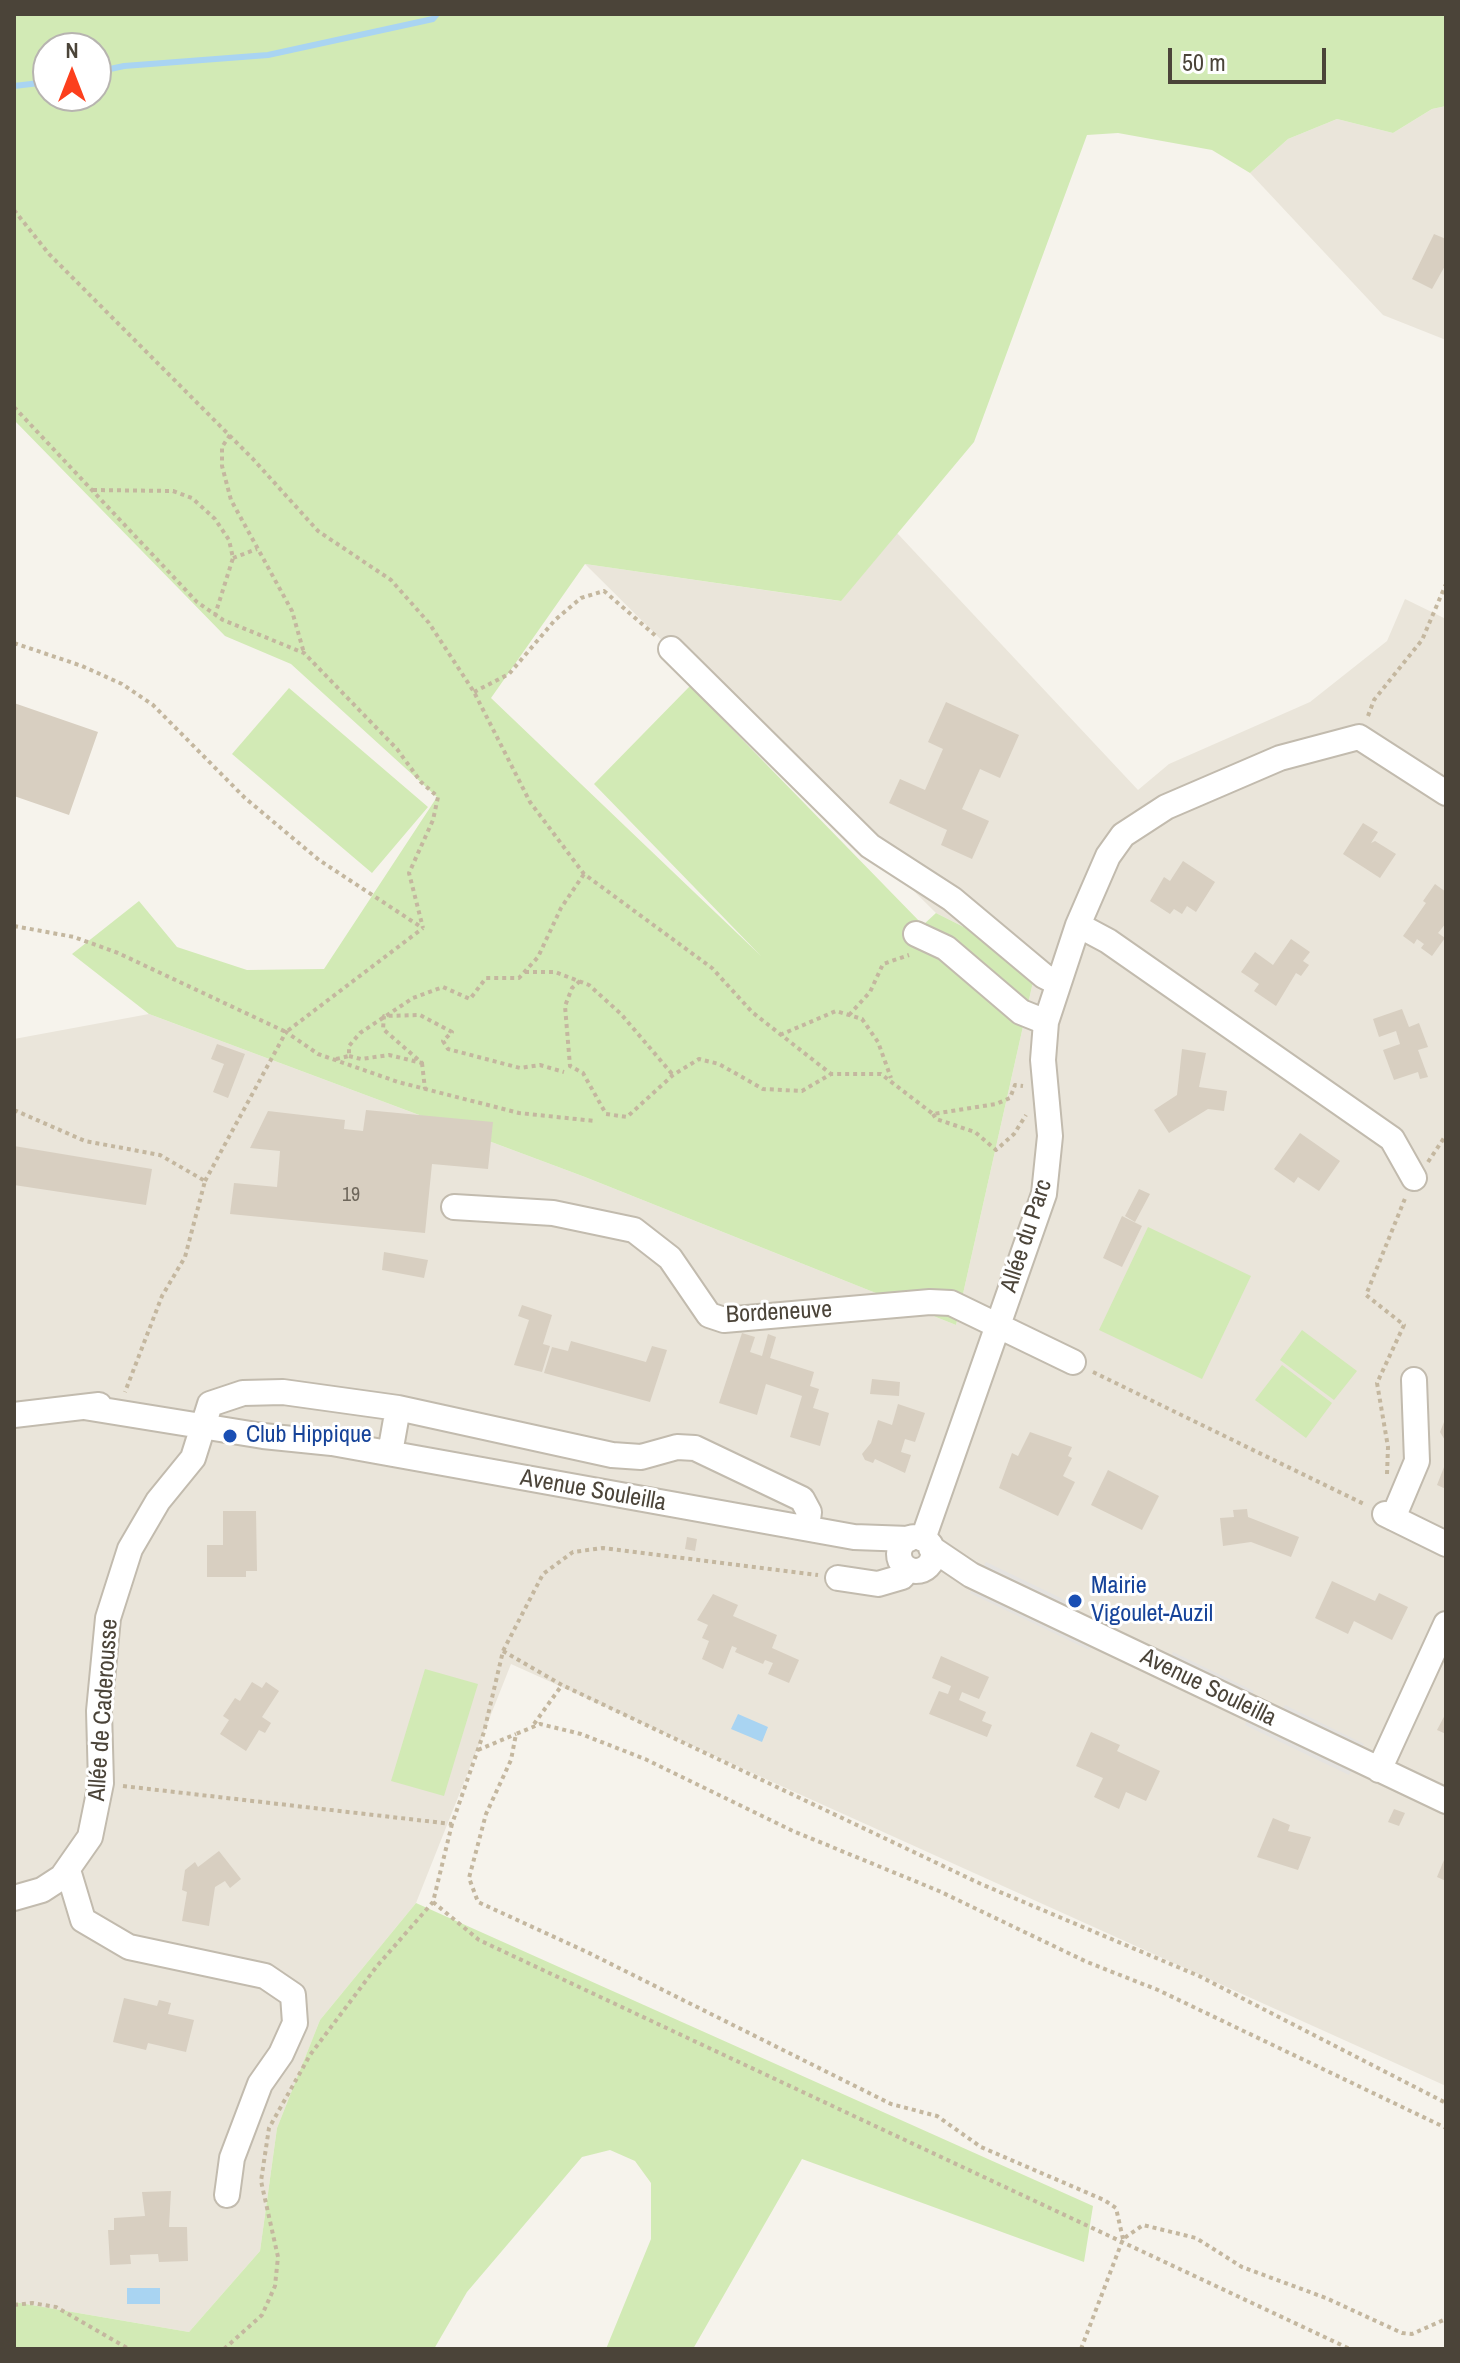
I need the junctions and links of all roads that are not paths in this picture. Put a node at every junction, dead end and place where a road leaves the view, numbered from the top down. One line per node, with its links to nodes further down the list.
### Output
1 (671, 649): 5 (street)
2 (1446, 793): 3 (street, Allée du Parc)
3 (1078, 925): 5 (street, Allée du Parc); 7 (street)
4 (916, 934): 6 (street)
5 (1058, 983): 6 (street, Allée du Parc)
6 (1046, 1022): 9 (street, Allée du Parc)
7 (1414, 1178)
8 (454, 1207): 9 (street, Bordeneuve)
9 (998, 1325): 10 (street, Bordeneuve); 19 (street, Allée du Parc)
10 (1073, 1362)
11 (1414, 1380): 18 (street)
12 (84, 1407): 14 (street); 15 (street); 15 (street)
13 (398, 1408): 15 (street); 16 (street); 17 (street)
14 (14, 1415)
15 (204, 1417): 16 (street, Avenue Souleilla); 24 (street, Allée de Caderousse)
16 (390, 1453): 17 (street, Avenue Souleilla)
17 (807, 1528): 19 (street, Avenue Souleilla)
18 (1446, 1544)
19 (916, 1554): 20 (street); 22 (street, Avenue Souleilla)
20 (838, 1578)
21 (1446, 1624): 22 (street)
22 (1379, 1770): 23 (street, Avenue Souleilla)
23 (1446, 1801)
24 (68, 1870): 25 (street, Allée de Caderousse); 26 (street)
25 (14, 1898)
26 (227, 2195)

